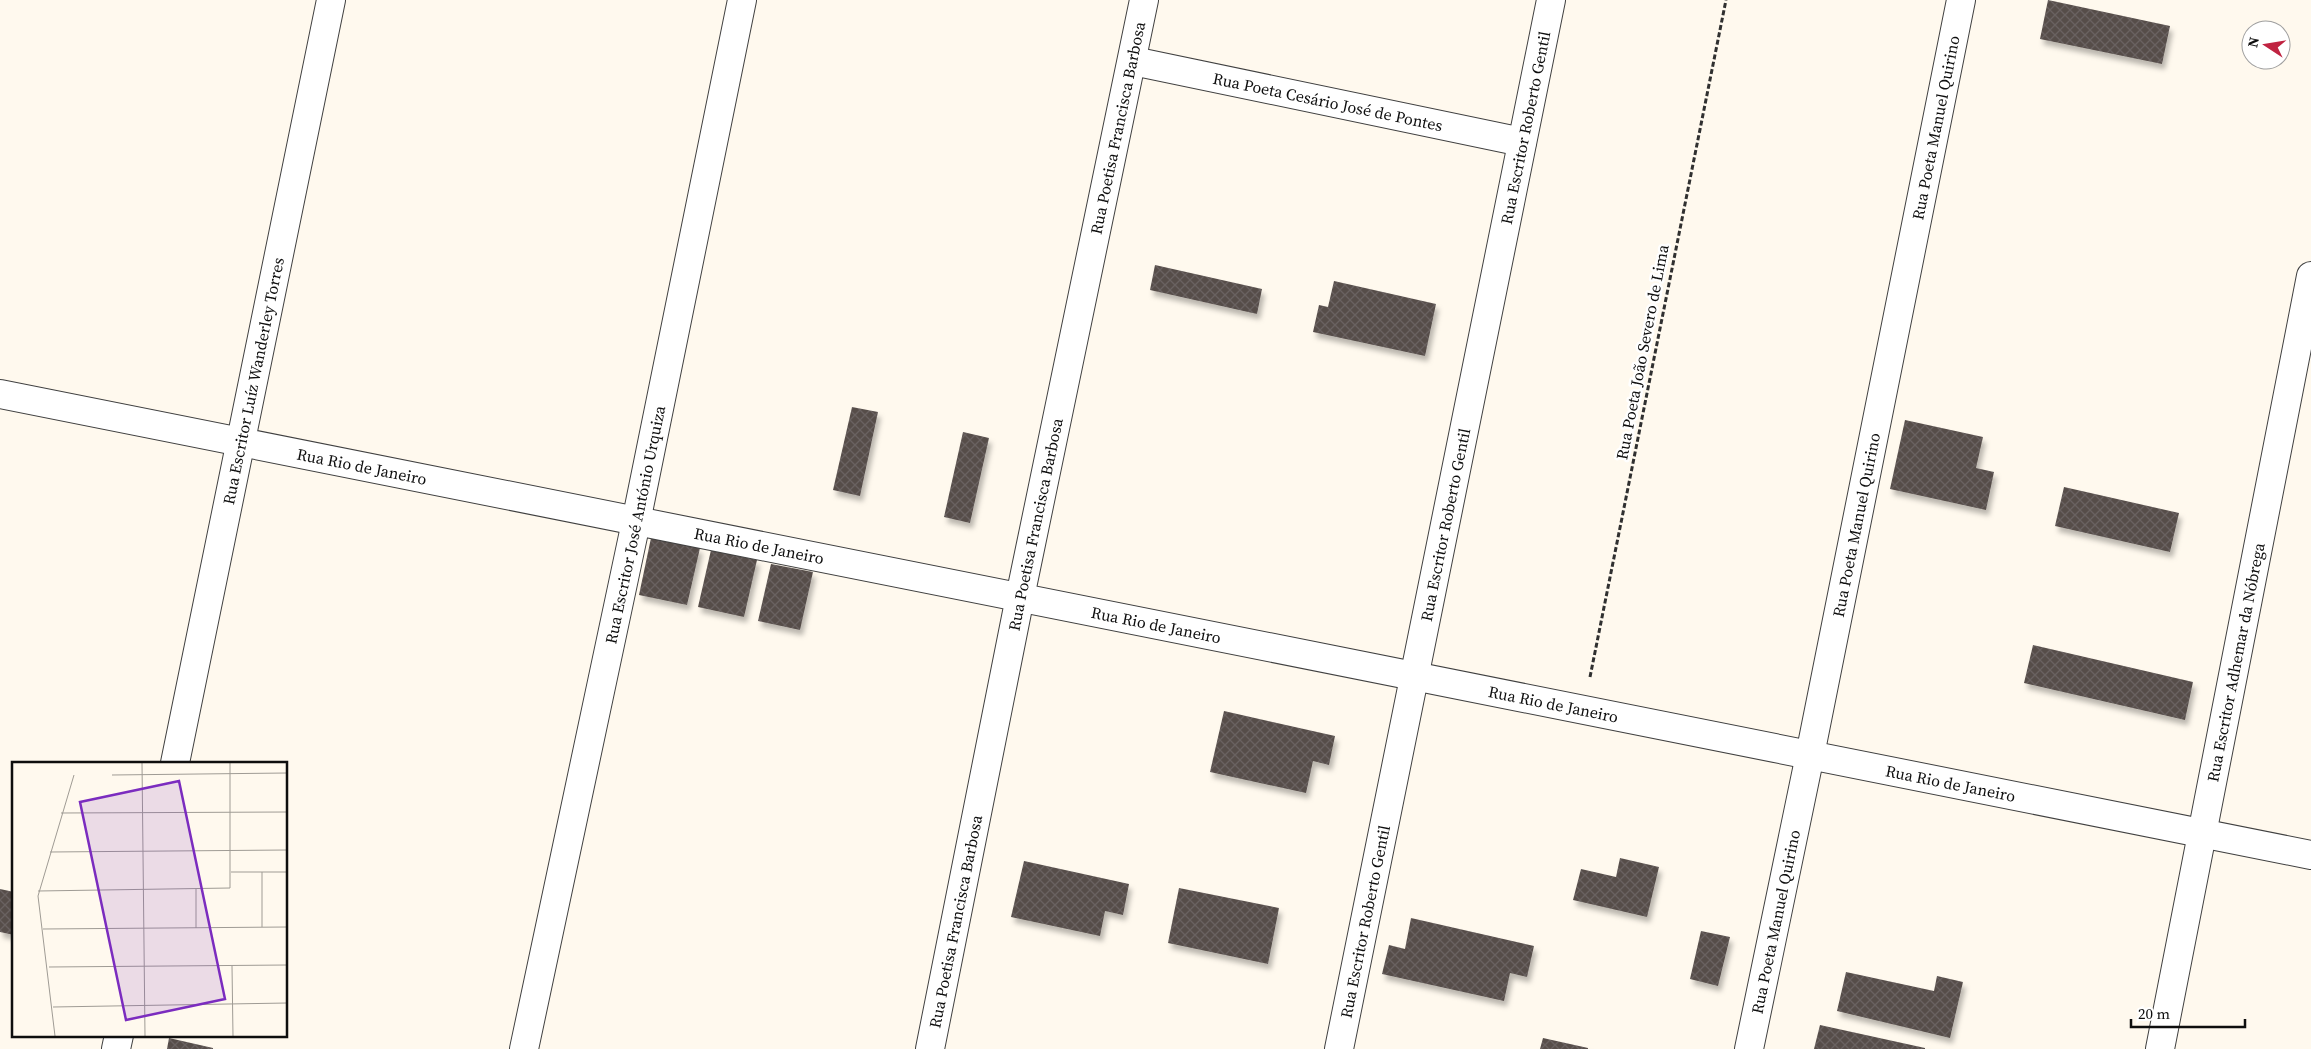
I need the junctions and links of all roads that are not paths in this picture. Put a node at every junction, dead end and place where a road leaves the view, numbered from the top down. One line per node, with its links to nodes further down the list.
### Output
1 (331, 0): 10 (street, Rua Escritor Luíz Wanderley Torres)
2 (742, 0): 11 (street, Rua Escritor José António Urquiza)
3 (1144, 0): 6 (street, Rua Poetisa Francisca Barbosa)
4 (1550, 0): 7 (street, Rua Escritor Roberto Gentil)
5 (1962, 0): 14 (street, Rua Poeta Manuel Quirino)
6 (1133, 60): 7 (street, Rua Poeta Cesário José de Pontes); 12 (street, Rua Poetisa Francisca Barbosa)
7 (1522, 142): 13 (street, Rua Escritor Roberto Gentil)
8 (2311, 276): 16 (street, Rua Escritor Adhemar da Nóbrega)
9 (0, 394): 10 (street, Rua Rio de Janeiro)
10 (241, 441): 11 (street, Rua Rio de Janeiro); 15 (street, Rua Escritor Luíz Wanderley Torres)
11 (636, 522): 12 (street, Rua Rio de Janeiro); 20 (street, Rua Escritor José António Urquiza)
12 (1020, 597): 13 (street, Rua Rio de Janeiro); 21 (street, Rua Poetisa Francisca Barbosa)
13 (1415, 675): 14 (street, Rua Rio de Janeiro); 22 (street, Rua Escritor Roberto Gentil)
14 (1810, 756): 16 (street, Rua Rio de Janeiro); 23 (street, Rua Poeta Manuel Quirino)
15 (175, 762)
16 (2203, 832): 17 (street, Rua Rio de Janeiro); 24 (street, Rua Escritor Adhemar da Nóbrega)
17 (2311, 855)
18 (119, 1036): 19 (street)
19 (116, 1049)
20 (524, 1049)
21 (930, 1049)
22 (1339, 1049)
23 (1749, 1049)
24 (2160, 1049)

